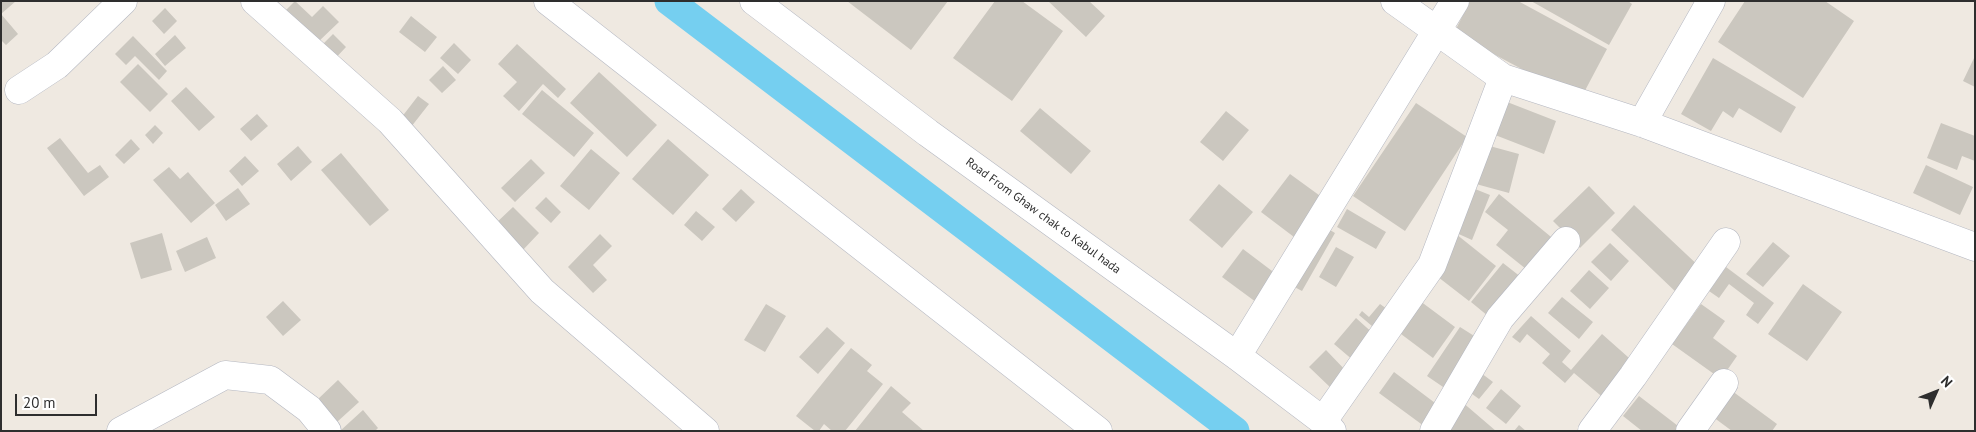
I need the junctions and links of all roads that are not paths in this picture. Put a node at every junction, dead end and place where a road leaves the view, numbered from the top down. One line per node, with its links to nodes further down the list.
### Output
1 (123, 1): 10 (street)
2 (255, 1): 20 (street)
3 (548, 1): 21 (street)
4 (754, 1): 15 (street, Road From Ghaw chak to Kabul hada)
5 (1395, 1): 8 (street)
6 (1455, 1): 8 (street)
7 (1711, 1): 11 (street)
8 (1437, 31): 9 (street); 15 (street)
9 (1503, 78): 11 (street); 17 (street)
10 (19, 90)
11 (1642, 124): 14 (street)
12 (1566, 241): 22 (street)
13 (1726, 242): 23 (street)
14 (1975, 248)
15 (1237, 356): 17 (street, Road From Ghaw chak to Kabul hada)
16 (1724, 383): 24 (street)
17 (1328, 426)
18 (121, 431): 19 (street)
19 (326, 431)
20 (705, 431)
21 (1098, 431)
22 (1434, 431)
23 (1592, 431)
24 (1690, 431)

